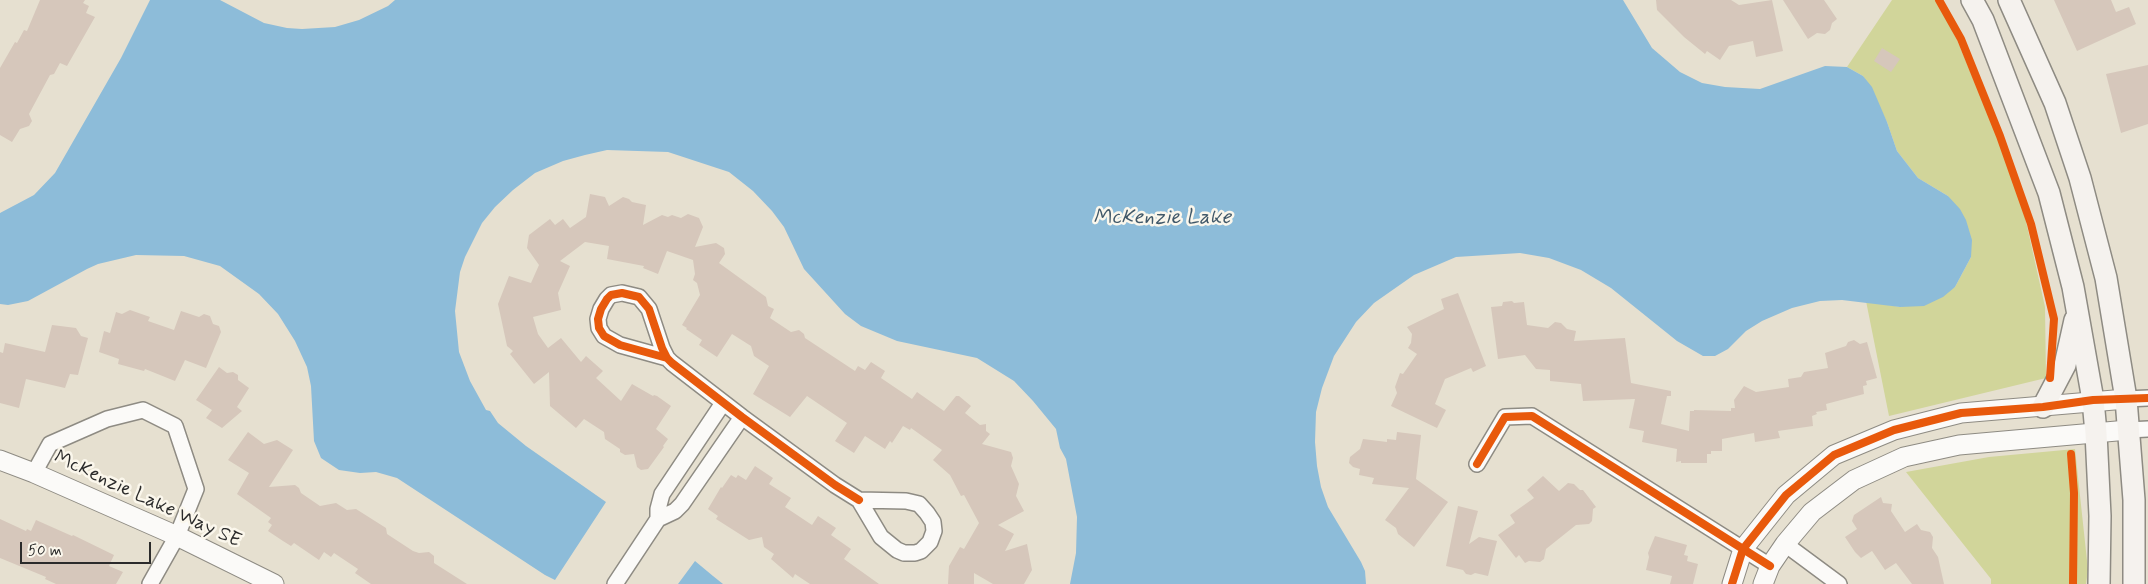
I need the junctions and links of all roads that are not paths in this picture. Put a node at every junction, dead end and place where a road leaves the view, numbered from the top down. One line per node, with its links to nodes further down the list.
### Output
1 (1972, 0): 3 (main road)
2 (2010, 0): 5 (main road)
3 (2077, 310): 7 (main road); 9 (main road)
4 (667, 358): 4 (street); 8 (street)
5 (2126, 398): 6 (street); 7 (street); 11 (main road)
6 (2148, 398)
7 (2093, 400): 9 (street); 12 (main road)
8 (723, 403): 10 (street); 17 (street)
9 (2044, 407): 21 (street)
10 (742, 417): 16 (street); 17 (street)
11 (2138, 430): 12 (street); 23 (main road)
12 (2096, 433): 20 (street); 30 (main road)
13 (0, 460): 15 (street, McKenzie Lake Way SE)
14 (1477, 464): 21 (street)
15 (34, 473): 19 (street, McKenzie Lake Way SE); 19 (street)
16 (859, 500): 16 (street)
17 (658, 519): 26 (street)
18 (2148, 525): 23 (main road)
19 (177, 536): 24 (street); 25 (street, McKenzie Lake Way SE)
20 (1785, 544): 22 (street); 29 (street)
21 (1743, 549): 22 (street); 27 (street)
22 (1770, 566): 28 (street)
23 (2134, 574)
24 (150, 584)
25 (274, 584)
26 (615, 584)
27 (1732, 584)
28 (1763, 584)
29 (1839, 584)
30 (2099, 584)

